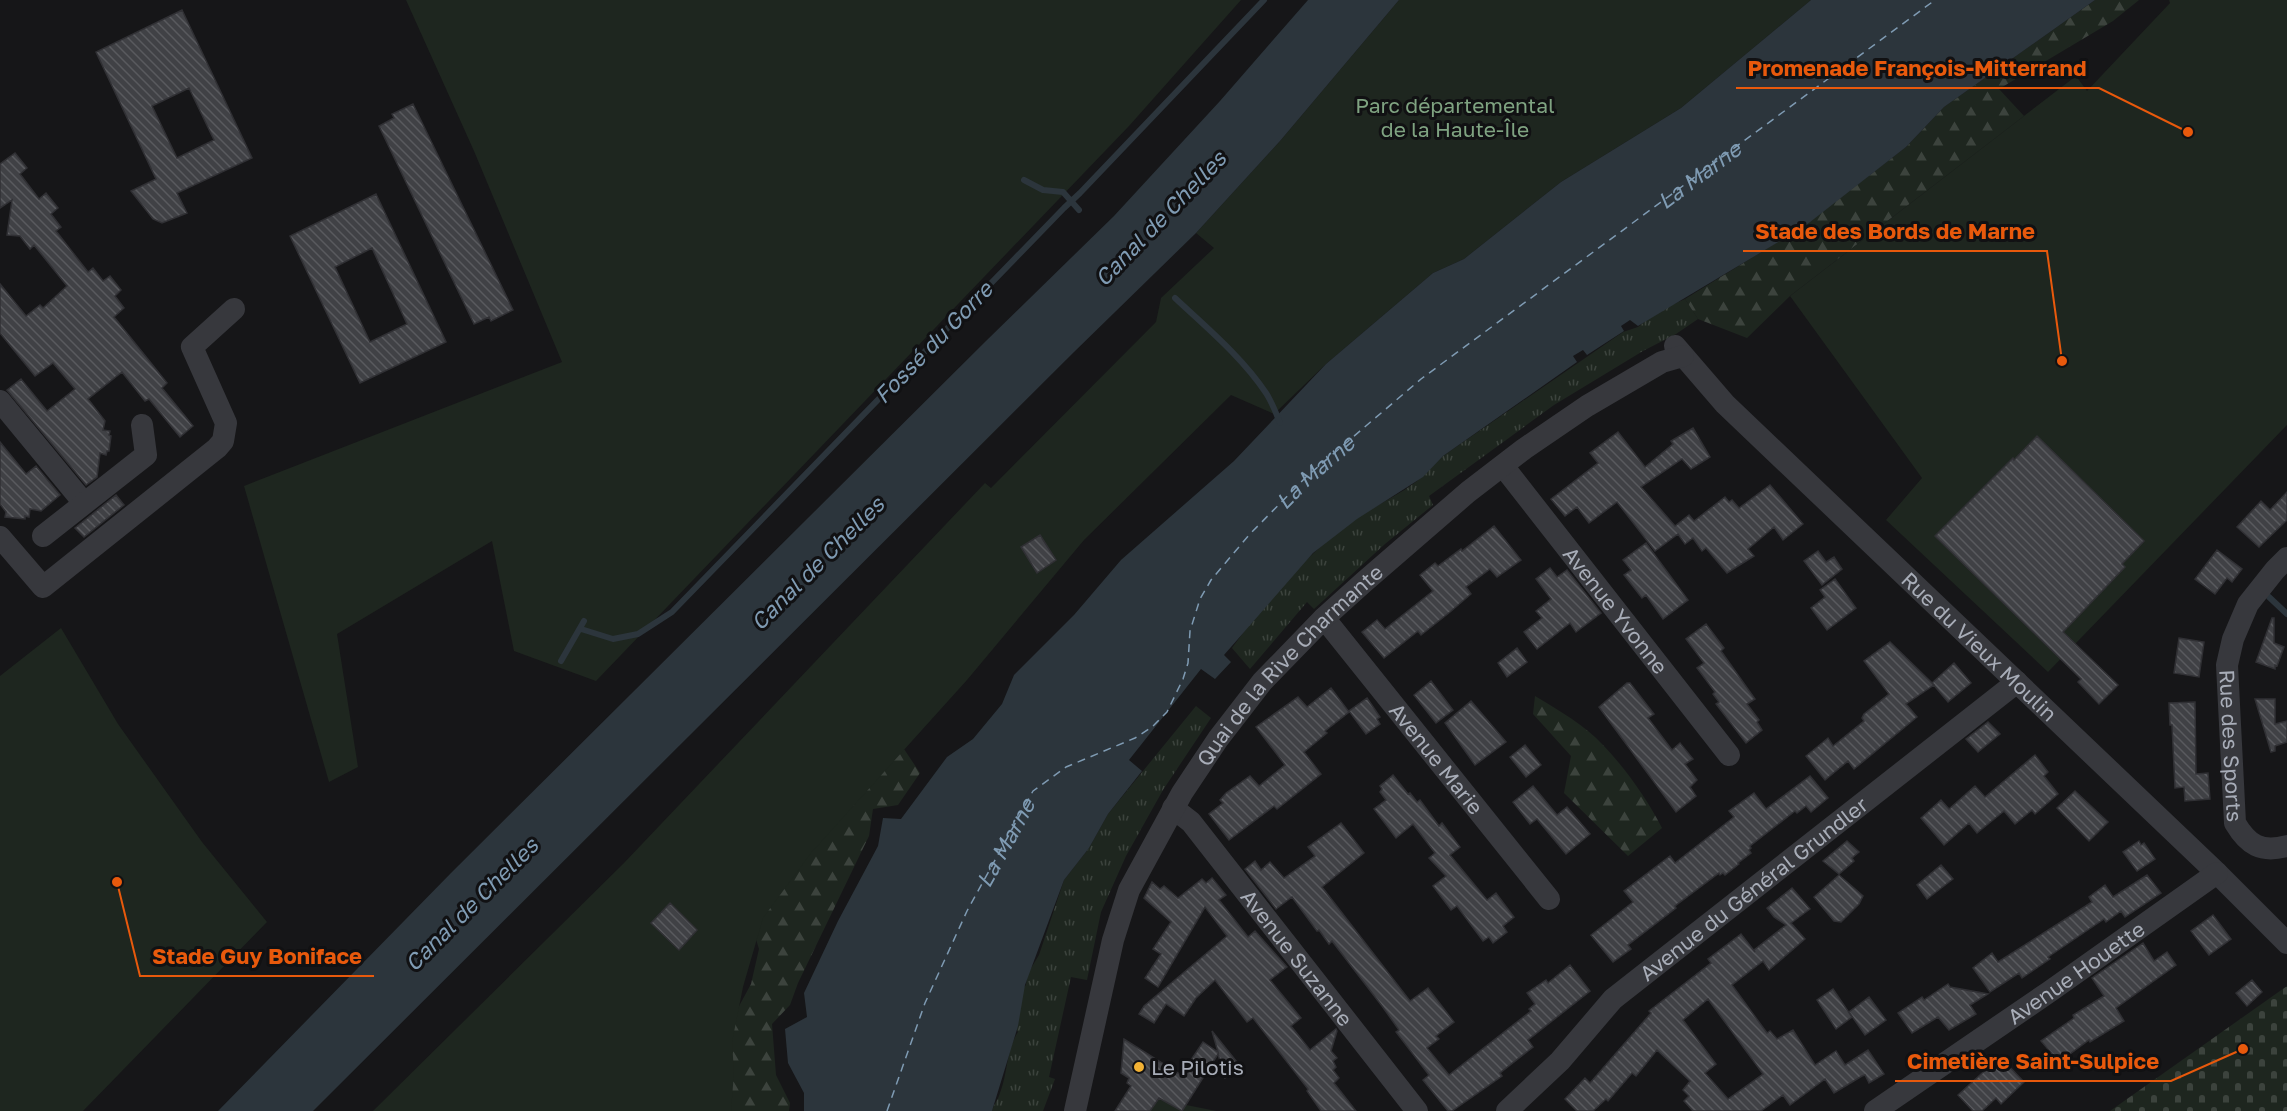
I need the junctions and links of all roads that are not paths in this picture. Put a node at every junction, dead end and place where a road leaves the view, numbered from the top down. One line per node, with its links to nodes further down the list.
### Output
1 (234, 309): 8 (street)
2 (1679, 351): 5 (street, Quai de la Rive Charmante); 11 (street, Rue du Vieux Moulin)
3 (0, 401): 6 (street)
4 (142, 424): 6 (street)
5 (1503, 466): 10 (street, Quai de la Rive Charmante); 12 (street, Avenue Yvonne)
6 (84, 504): 7 (street)
7 (43, 536)
8 (0, 537)
9 (2287, 558): 14 (street, Rue des Sports)
10 (1324, 618): 13 (street, Quai de la Rive Charmante); 16 (street, Avenue Marie)
11 (2017, 682): 15 (street, Rue du Vieux Moulin); 20 (street, Avenue du Général Grundler)
12 (1729, 754)
13 (1173, 808): 18 (street, Quai de la Rive Charmante); 19 (street, Avenue Suzanne)
14 (2283, 847)
15 (2217, 873): 17 (street, Rue du Vieux Moulin); 21 (street, Avenue Houette)
16 (1549, 899)
17 (2287, 943)
18 (1075, 1111)
19 (1417, 1111)
20 (1507, 1111)
21 (1875, 1111)

